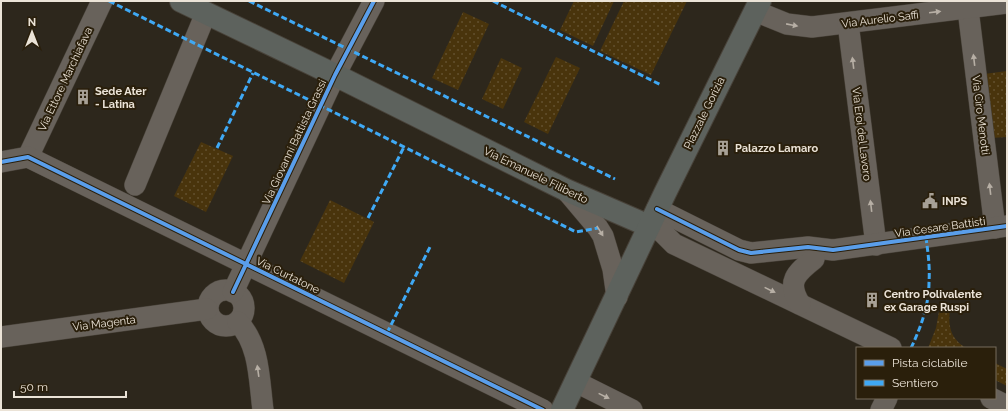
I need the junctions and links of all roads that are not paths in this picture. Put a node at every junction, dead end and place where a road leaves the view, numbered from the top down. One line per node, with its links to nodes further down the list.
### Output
1 (102, 1): 10 (street, Via Ettore Marchiafava)
2 (181, 1): 7 (main road, Via Emanuele Filiberto)
3 (374, 1): 9 (street, Via Giovanni Battista Grassi)
4 (1007, 3): 5 (street, Via Aurelio Saffi)
5 (967, 5): 8 (street, Via Aurelio Saffi, one-way to 5); 15 (street, Via Ciro Menotti, one-way to 5)
6 (758, 6): 8 (street, Via Aurelio Saffi, one-way to 8); 14 (main road, Piazzale Gorizia)
7 (206, 13): 9 (main road, Via Emanuele Filiberto); 12 (street)
8 (848, 23): 16 (street, Via Eroi del Lavoro, one-way to 8)
9 (335, 76): 13 (main road, Via Emanuele Filiberto); 19 (street, Via Giovanni Battista Grassi)
10 (28, 157): 11 (street); 19 (street, Via Curtatone)
11 (1, 162)
12 (135, 184)
13 (566, 190): 14 (main road, Via Emanuele Filiberto); 21 (street, one-way to 21)
14 (656, 223): 17 (street); 18 (street); 21 (main road, Piazzale Gorizia); 22 (street, Via Emanuele Filiberto, one-way to 22)
15 (1001, 227): 16 (street, Via Cesare Battisti)
16 (876, 245): 17 (street, Via Cesare Battisti)
17 (833, 250): 18 (street)
18 (814, 259): 22 (street)
19 (246, 264): 20 (street, Via Giovanni Battista Grassi); 32 (street, Via Curtatone)
20 (233, 292): 23 (street); 24 (street)
21 (617, 296): 27 (main road, Piazzale Gorizia)
22 (800, 304): 26 (street, Via Emanuele Filiberto)
23 (207, 310): 24 (street); 25 (street, Via Magenta)
24 (238, 322): 31 (street, one-way to 24)
25 (1, 337)
26 (889, 347)
27 (576, 382): 33 (main road, Piazzale Gorizia); 34 (street, one-way to 34)
28 (886, 399): 35 (street)
29 (993, 399): 30 (street)
30 (1007, 406)
31 (263, 410)
32 (543, 410)
33 (562, 410)
34 (632, 410)
35 (881, 410)

